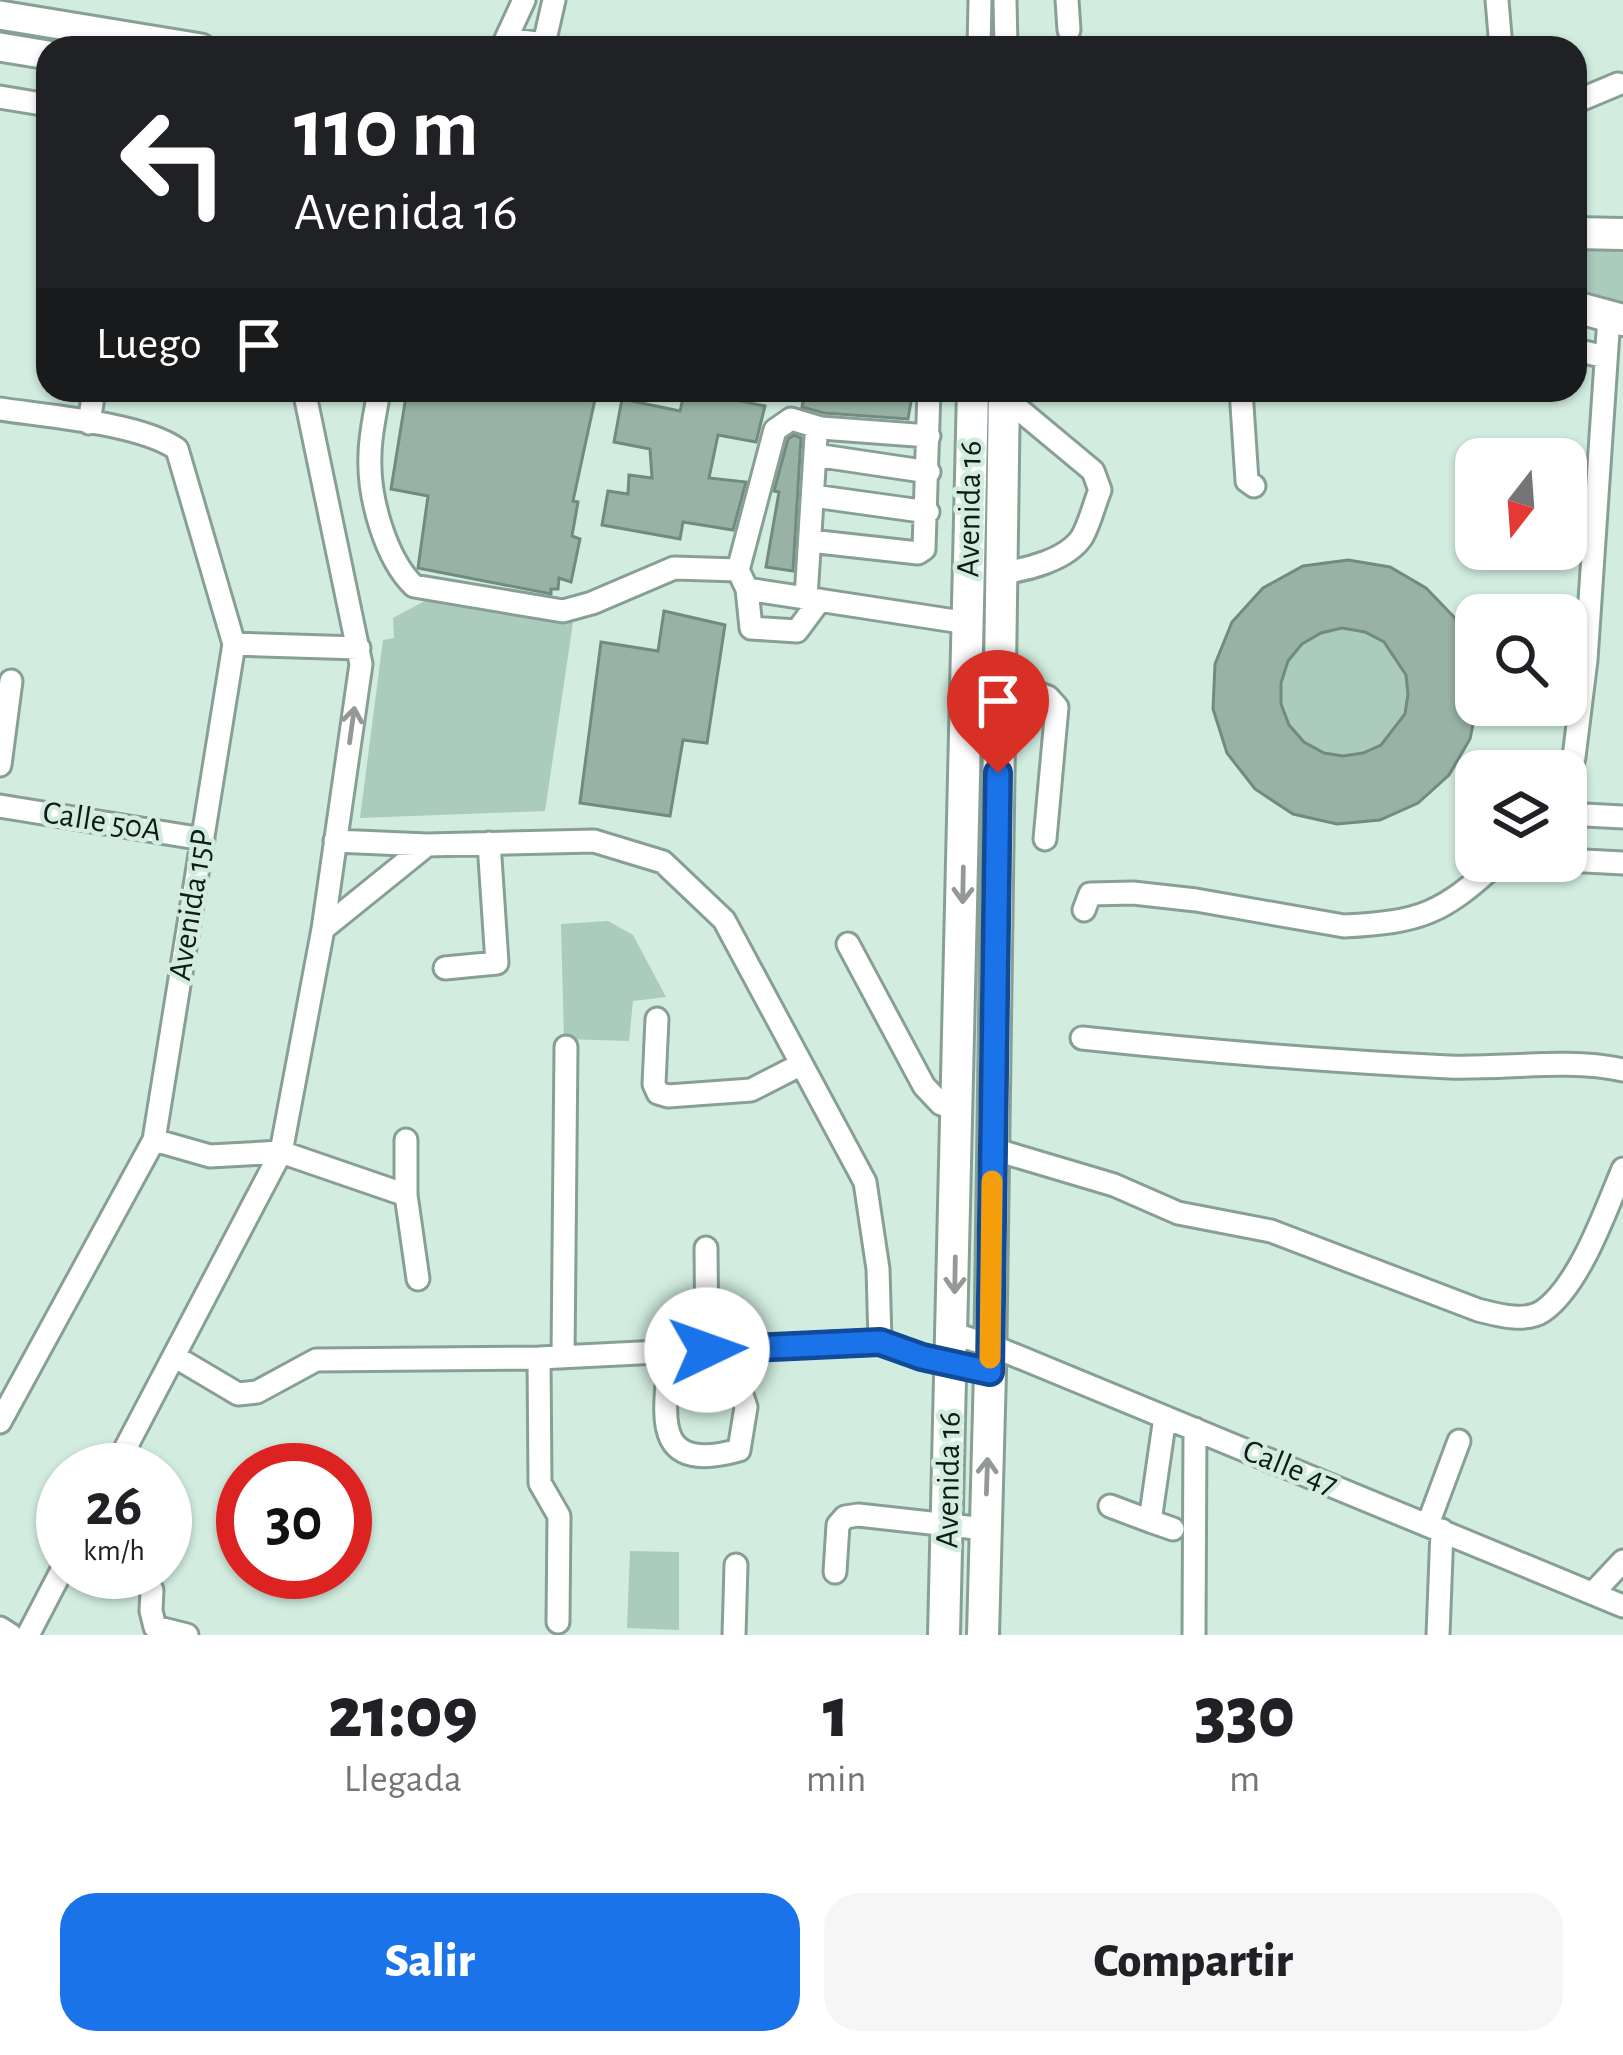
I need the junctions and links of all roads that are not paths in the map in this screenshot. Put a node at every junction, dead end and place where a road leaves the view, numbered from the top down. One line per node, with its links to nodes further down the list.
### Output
1 (524, 0): 10 (street)
2 (554, 0): 11 (street)
3 (980, 0): 12 (street)
4 (1005, 0): 13 (street)
5 (1067, 0): 8 (street)
6 (1497, 0): 14 (street)
7 (0, 15): 9 (main road)
8 (1069, 30)
9 (128, 36)
10 (508, 36)
11 (546, 36)
12 (979, 36)
13 (1006, 36)
14 (1500, 36)
15 (0, 47): 16 (main road)
16 (36, 53)
17 (1618, 83): 19 (street)
18 (0, 97): 20 (street)
19 (1587, 97)
20 (36, 103)
21 (1587, 310): 22 (highway)
22 (1616, 318): 24 (street)
23 (1587, 353): 24 (street)
24 (1606, 357): 51 (street)
25 (92, 402): 34 (street)
26 (307, 402): 48 (street)
27 (378, 402): 44 (street)
28 (928, 402): 36 (street)
29 (992, 402): 46 (highway, Avenida 16)
30 (993, 402): 43 (highway, Avenida 16)
31 (1006, 402): 43 (street)
32 (1242, 402): 39 (street)
33 (0, 409): 34 (street)
34 (89, 423): 47 (street, Avenida 15P)
35 (821, 428): 36 (street); 37 (street); 44 (street)
36 (929, 436): 38 (street)
37 (815, 454): 38 (street); 40 (street)
38 (928, 472): 41 (street)
39 (1254, 486)
40 (813, 496): 41 (street); 42 (street)
41 (928, 512): 42 (street)
42 (810, 541): 45 (street)
43 (1001, 573): 49 (highway, Avenida 16)
44 (743, 580): 45 (street); 45 (street)
45 (813, 599): 46 (street)
46 (968, 623): 73 (highway, Avenida 16, one-way to 73)
47 (234, 644): 48 (street); 56 (street, Avenida 15P)
48 (359, 649): 58 (street, one-way to 48)
49 (999, 680): 57 (street); 76 (highway, Avenida 16)
50 (11, 681): 52 (street)
51 (1575, 750)
52 (0, 765)
53 (0, 806): 56 (street, Calle 50A)
54 (1587, 815): 55 (street)
55 (1623, 818)
56 (203, 839): 74 (street, Avenida 15P)
57 (1045, 839)
58 (335, 841): 60 (street); 65 (street)
59 (488, 843): 60 (street); 67 (street); 71 (street)
60 (428, 845): 65 (street)
61 (1587, 861): 62 (street)
62 (1623, 863)
63 (1474, 882): 64 (street)
64 (1084, 910)
65 (323, 929): 77 (street)
66 (848, 944): 73 (street)
67 (445, 968)
68 (657, 1019): 71 (street)
69 (1082, 1038): 72 (street)
70 (566, 1047): 87 (street)
71 (800, 1065): 82 (street)
72 (1623, 1070)
73 (958, 1109): 83 (highway, Avenida 16, one-way to 83)
74 (154, 1140): 77 (street); 91 (street, Avenida 15P)
75 (406, 1140): 79 (street)
76 (992, 1149): 78 (street); 89 (highway, Avenida 16)
77 (281, 1152): 79 (street); 86 (street)
78 (1623, 1169)
79 (406, 1195): 81 (street)
80 (706, 1247): 84 (street)
81 (418, 1280)
82 (880, 1342): 83 (street, Calle 47); 84 (street, Calle 47)
83 (953, 1349): 89 (street, Calle 47); 99 (highway, Avenida 16)
84 (707, 1350): 85 (street, Calle 47)
85 (670, 1352): 87 (street, Calle 47); 90 (street)
86 (174, 1356): 88 (street, Calle 47); 96 (street)
87 (563, 1357): 88 (street, Calle 47)
88 (539, 1358): 110 (street)
89 (990, 1359): 92 (street, Calle 47); 101 (highway, Avenida 16, one-way to 89)
90 (668, 1384): 90 (street)
91 (6, 1395): 93 (street, Avenida 15P)
92 (1165, 1417): 94 (street, Calle 47); 98 (street)
93 (0, 1422)
94 (1195, 1429): 100 (street, Calle 47); 118 (street)
95 (1459, 1441): 100 (street)
96 (128, 1443)
97 (1109, 1506): 98 (street)
98 (1150, 1521): 102 (street)
99 (948, 1524): 101 (street); 105 (street); 116 (highway, Avenida 16)
100 (1435, 1527): 106 (street, Calle 47); 119 (street)
101 (985, 1528): 117 (highway, Avenida 16)
102 (1173, 1529)
103 (1623, 1561): 106 (street)
104 (736, 1565): 115 (street)
105 (835, 1572)
106 (1593, 1594): 109 (street, Calle 47)
107 (47, 1599): 113 (street)
108 (152, 1599): 114 (street)
109 (1623, 1606)
110 (558, 1622)
111 (0, 1628): 112 (street)
112 (11, 1635)
113 (28, 1635)
114 (187, 1635)
115 (734, 1635)
116 (944, 1635)
117 (982, 1635)
118 (1193, 1635)
119 (1438, 1635)

